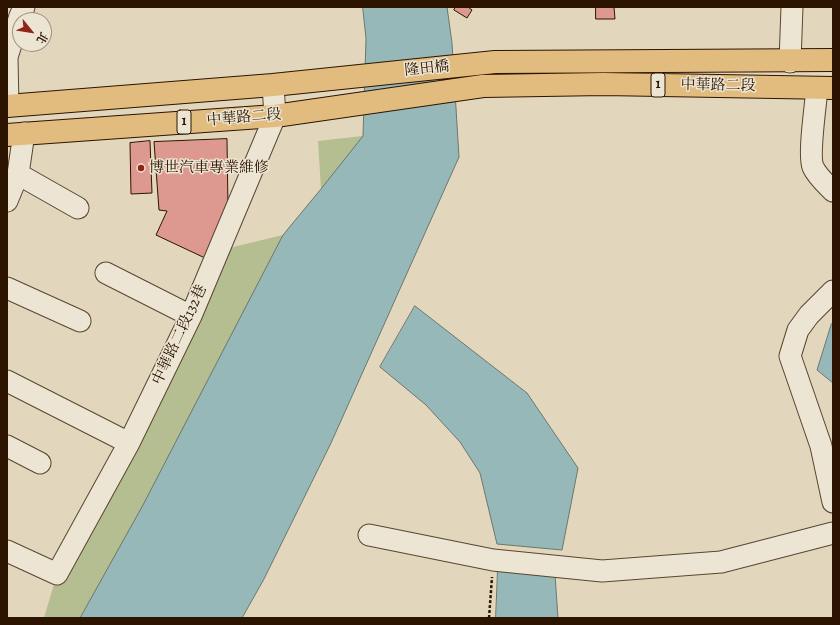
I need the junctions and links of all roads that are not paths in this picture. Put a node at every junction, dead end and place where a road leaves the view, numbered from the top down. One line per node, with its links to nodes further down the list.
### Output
1 (24, 7): 3 (street)
2 (792, 7): 6 (street)
3 (7, 57): 12 (street)
4 (833, 60): 6 (main road, 中華路二段 / 1)
5 (495, 62): 6 (main road, 中華路二段 / 1); 7 (main road, 隆田橋 / 1)
6 (790, 62)
7 (358, 76): 8 (main road, 中華路二段 / 1)
8 (273, 85): 12 (main road, 中華路二段 / 1); 13 (street, 中華路二段132巷)
9 (483, 86): 10 (main road, 中華路二段 / 1); 11 (main road, 隆田橋 / 1)
10 (825, 88): 16 (street)
11 (361, 104): 13 (main road, 中華路二段 / 1)
12 (7, 106)
13 (275, 116): 14 (main road, 中華路二段 / 1); 22 (street, 中華路二段132巷)
14 (16, 134): 15 (street)
15 (18, 174): 17 (street); 18 (street)
16 (833, 191)
17 (7, 201)
18 (78, 208)
19 (106, 273): 22 (street)
20 (7, 288): 23 (street)
21 (833, 291): 28 (street)
22 (191, 316): 25 (street, 中華路二段132巷)
23 (80, 321)
24 (7, 381): 25 (street)
25 (129, 443): 31 (street, 中華路二段132巷)
26 (7, 446): 27 (street)
27 (40, 463)
28 (833, 502)
29 (833, 533): 30 (street)
30 (369, 535)
31 (7, 551)

